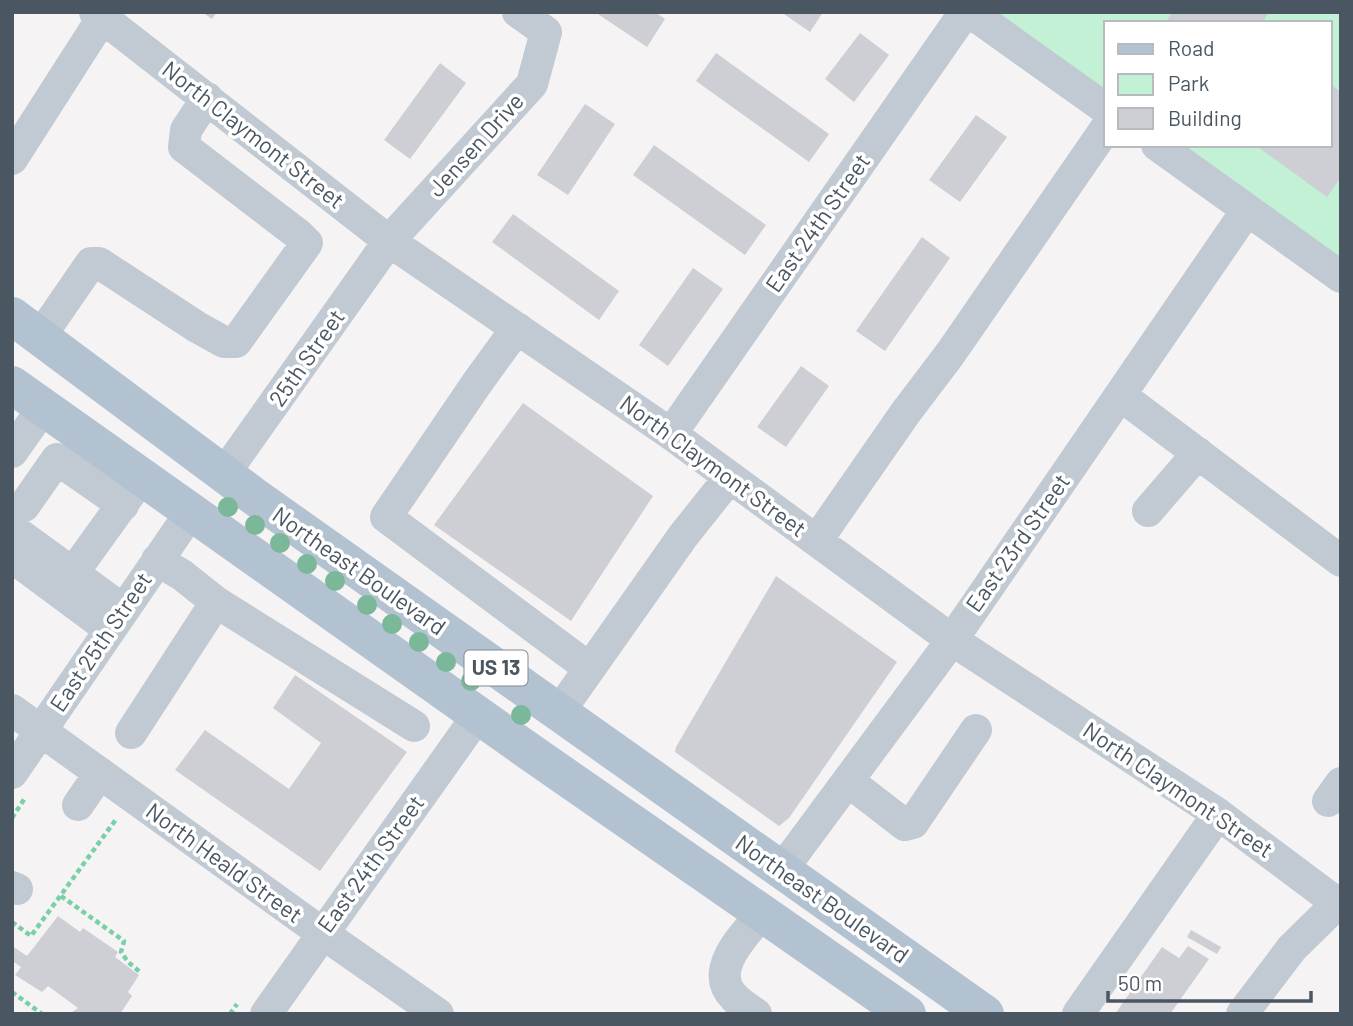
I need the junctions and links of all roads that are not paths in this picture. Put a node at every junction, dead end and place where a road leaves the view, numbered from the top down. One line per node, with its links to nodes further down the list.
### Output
1 (518, 12): 12 (street, Jensen Drive)
2 (967, 12): 5 (street); 19 (street, East 24th Street)
3 (101, 14): 4 (street, North Claymont Street); 7 (street)
4 (207, 98): 9 (street, North Claymont Street); 11 (street)
5 (1104, 108)
6 (1104, 131): 28 (street)
7 (16, 147)
8 (1160, 147): 10 (street)
9 (305, 175): 11 (street); 12 (street, North Claymont Street)
10 (1247, 210): 13 (street); 17 (street, East 23rd Street)
11 (276, 218): 14 (street)
12 (390, 241): 15 (street, North Claymont Street); 22 (street, 25th Street)
13 (1341, 277)
14 (26, 327): 22 (main road, Northeast Boulevard / US 13)
15 (517, 328): 19 (street, North Claymont Street); 37 (street)
16 (12, 385): 18 (main road, Northeast Boulevard / US 13)
17 (1120, 395): 21 (street); 36 (street, East 23rd Street)
18 (43, 408): 20 (street); 24 (main road, Northeast Boulevard / US 13)
19 (671, 434): 23 (street, North Claymont Street)
20 (12, 452)
21 (1198, 453): 25 (street); 31 (street)
22 (225, 474): 40 (main road, Northeast Boulevard / US 13)
23 (730, 477): 28 (street, North Claymont Street); 37 (street)
24 (132, 491): 26 (main road, Northeast Boulevard / US 13); 27 (street); 32 (street)
25 (1148, 511)
26 (191, 513): 30 (street, East 25th Street); 35 (main road, Northeast Boulevard / US 13)
27 (18, 517): 32 (street)
28 (817, 540): 36 (street, North Claymont Street)
29 (12, 558): 32 (street)
30 (157, 560): 33 (street); 34 (street, East 25th Street)
31 (1341, 561)
32 (66, 582): 34 (street)
33 (216, 602): 38 (street); 45 (street)
34 (116, 619): 44 (street, East 25th Street)
35 (360, 632): 38 (street); 41 (main road, Northeast Boulevard / US 13)
36 (952, 640): 47 (street, East 23rd Street); 49 (street, North Claymont Street)
37 (589, 668): 40 (street)
38 (336, 675): 42 (street)
39 (12, 710): 44 (street, North Heald Street)
40 (559, 712): 50 (main road, Northeast Boulevard / US 13)
41 (478, 715): 46 (main road, Northeast Boulevard / US 13); 53 (street, East 24th Street)
42 (414, 726)
43 (976, 730): 47 (street)
44 (41, 733): 48 (street, East 25th Street); 53 (street, North Heald Street)
45 (131, 733)
46 (530, 752): 50 (main road); 52 (main road, Northeast Boulevard / US 13)
47 (848, 781): 50 (street, East 23rd Street)
48 (19, 785)
49 (1218, 814): 51 (street, North Claymont Street); 59 (street)
50 (781, 871): 58 (main road, Northeast Boulevard / US 13)
51 (1340, 903): 60 (street)
52 (763, 912): 56 (street); 57 (main road, Northeast Boulevard / US 13)
53 (321, 933): 54 (street, East 24th Street); 55 (street, North Heald Street)
54 (252, 1008)
55 (438, 1014)
56 (756, 1014)
57 (907, 1014)
58 (985, 1014)
59 (1078, 1014)
60 (1242, 1014)

